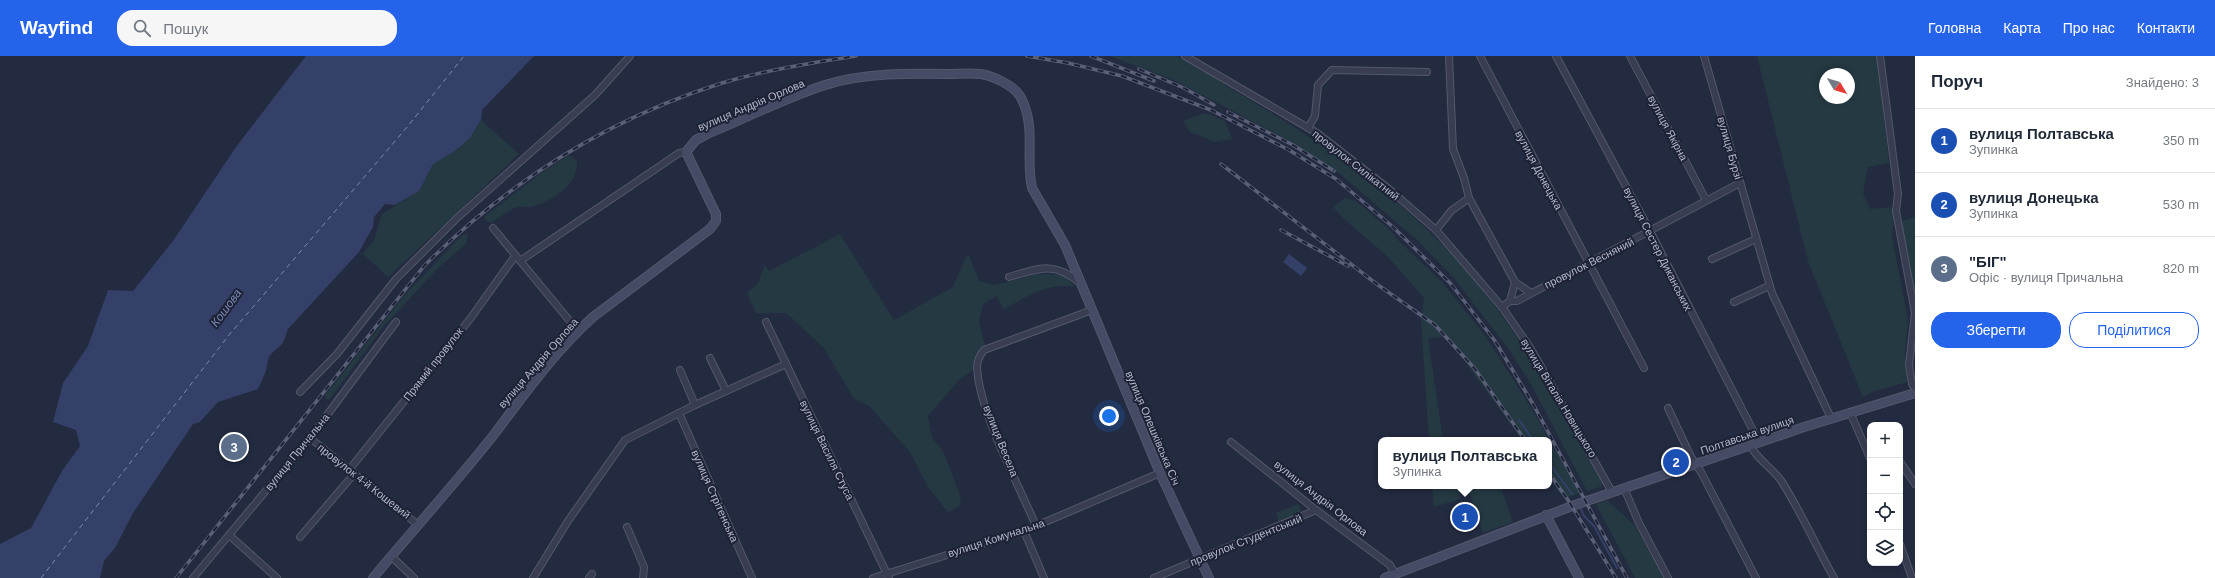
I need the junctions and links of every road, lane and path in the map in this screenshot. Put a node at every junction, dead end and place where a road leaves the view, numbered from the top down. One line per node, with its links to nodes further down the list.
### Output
1 (630, 56): 40 (street)
2 (1185, 56): 10 (street, провулок Силікатний)
3 (1449, 56): 13 (street)
4 (1480, 56): 21 (street, вулиця Донецька)
5 (1556, 56): 17 (street, вулиця Сестер Диканських)
6 (1630, 56): 14 (street, вулиця Якірна)
7 (1704, 56): 12 (street, вулиця Бурзі)
8 (1880, 56): 38 (street)
9 (1427, 72): 10 (street)
10 (1308, 128): 16 (street, провулок Силікатний)
11 (686, 152): 19 (street, Прямий провулок); 24 (street, вулиця Андрія Орлова); 33 (street, вулиця Андрія Орлова)
12 (1740, 183): 14 (street, провулок Весняний); 18 (street, вулиця Бурзі)
13 (1469, 198): 16 (street); 23 (street)
14 (1706, 200): 17 (street, провулок Весняний)
15 (493, 228): 19 (street)
16 (1436, 230): 29 (street, провулок Силікатний)
17 (1650, 231): 21 (street, провулок Весняний); 49 (street, вулиця Сестер Диканських)
18 (1756, 239): 20 (street); 25 (street, вулиця Бурзі)
19 (518, 258): 33 (street); 54 (street, Прямий провулок)
20 (1712, 259)
21 (1589, 264): 26 (street, провулок Весняний); 36 (street, вулиця Донецька)
22 (1009, 277): 24 (street)
23 (1515, 282): 26 (street); 27 (street)
24 (1081, 284): 30 (street, вулиця Олешківська Січ)
25 (1769, 286): 28 (street); 46 (street, вулиця Бурзі)
26 (1531, 293): 27 (street, провулок Весняний)
27 (1510, 301): 29 (street, провулок Весняний)
28 (1734, 302)
29 (1502, 307): 58 (street, вулиця Віталія Новицького)
30 (1092, 310): 55 (street, вулиця Олешківська Січ); 62 (street, вулиця Весела)
31 (396, 322): 47 (street, вулиця Причальна)
32 (766, 322): 35 (street, вулиця Василя Стуса)
33 (578, 331): 61 (street, вулиця Андрія Орлова)
34 (710, 358): 39 (street)
35 (786, 364): 39 (street); 71 (street, вулиця Василя Стуса)
36 (1644, 368)
37 (680, 370): 42 (street)
38 (1915, 388)
39 (726, 391): 42 (street)
40 (300, 392)
41 (1915, 393): 44 (street, Полтавська вулиця)
42 (695, 405): 45 (street)
43 (1668, 408): 52 (street)
44 (1850, 412): 46 (street, Полтавська вулиця); 51 (street)
45 (679, 413): 76 (street); 78 (street, вулиця Стрітенська)
46 (1830, 418): 49 (street, Полтавська вулиця)
47 (310, 438): 54 (street, провулок 4-й Кошевий); 65 (street, вулиця Причальна)
48 (1231, 442): 59 (street, вулиця Андрія Орлова)
49 (1759, 442): 50 (street, Полтавська вулиця)
50 (1750, 445): 52 (street, Полтавська вулиця); 87 (street)
51 (1867, 451)
52 (1696, 464): 57 (street, Полтавська вулиця); 86 (street)
53 (1903, 466): 56 (street)
54 (351, 472): 61 (street, провулок 4-й Кошевий); 66 (street, Прямий провулок)
55 (1160, 473): 62 (street, вулиця Комунальна); 69 (street, вулиця Олешківська Січ)
56 (1915, 484)
57 (1624, 488): 58 (street, Полтавська вулиця); 85 (street)
58 (1612, 492): 60 (street, Полтавська вулиця)
59 (1316, 510): 69 (street, провулок Студентський); 70 (street, вулиця Андрія Орлова)
60 (1546, 515): 70 (street, Полтавська вулиця); 84 (street)
61 (418, 524): 68 (street, вулиця Андрія Орлова)
62 (1036, 526): 64 (street, вулиця Комунальна)
63 (627, 528): 77 (street)
64 (1024, 531): 71 (street, вулиця Комунальна); 80 (street)
65 (229, 535): 72 (street, вулиця Причальна); 73 (street)
66 (300, 537)
67 (1903, 552): 88 (street)
68 (391, 556): 74 (street, вулиця Андрія Орлова); 75 (street)
69 (1200, 558): 81 (street, провулок Студентський); 82 (street, вулиця Олешківська Січ)
70 (1395, 574): 83 (street, Полтавська вулиця)
71 (888, 576): 79 (street, вулиця Комунальна)
72 (193, 578)
73 (277, 578)
74 (373, 578)
75 (414, 578)
76 (533, 578)
77 (643, 578)
78 (752, 578)
79 (873, 578)
80 (1044, 578)
81 (1154, 578)
82 (1209, 578)
83 (1385, 578)
84 (1579, 578)
85 (1668, 578)
86 (1756, 578)
87 (1834, 578)
88 (1912, 578)

